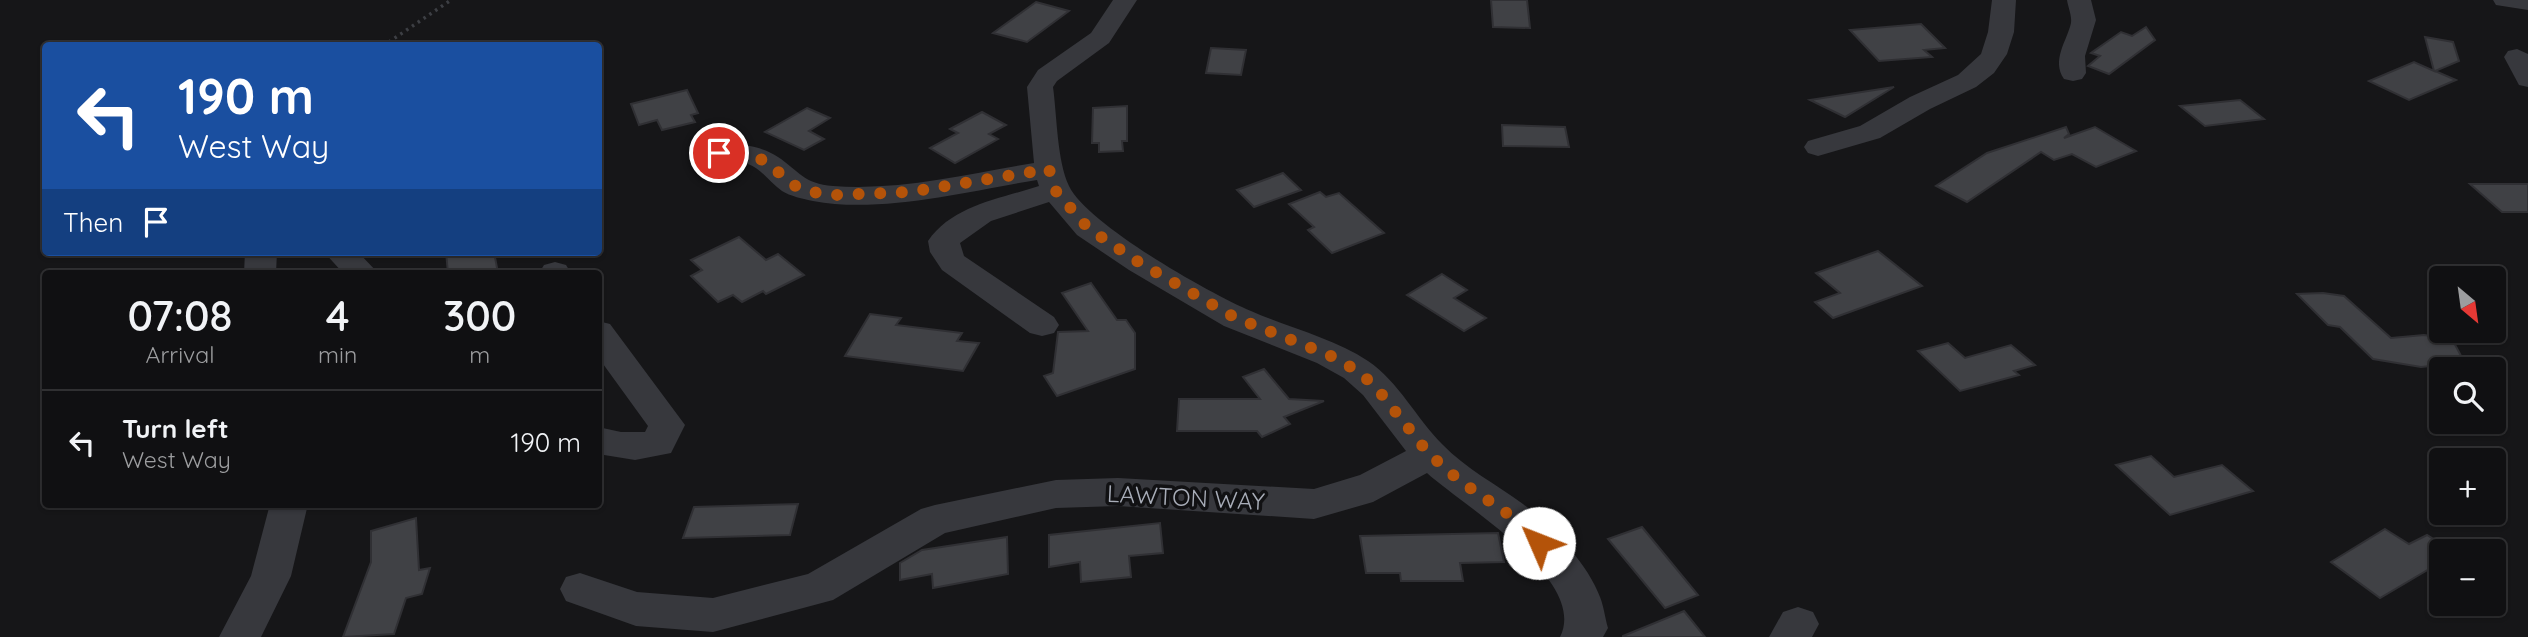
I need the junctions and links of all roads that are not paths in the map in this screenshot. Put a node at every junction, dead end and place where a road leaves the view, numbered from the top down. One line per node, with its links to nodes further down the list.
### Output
1 (1125, 0): 9 (street)
2 (2004, 0): 7 (street)
3 (2079, 0): 6 (street)
4 (2505, 0): 5 (street)
5 (2528, 3)
6 (2073, 73)
7 (1818, 147)
8 (705, 153): 9 (street)
9 (1052, 179): 12 (street); 15 (street)
10 (344, 256): 11 (street)
11 (359, 270)
12 (1042, 325)
13 (602, 337): 14 (street)
14 (602, 442)
15 (1429, 454): 17 (street, LAWTON WAY); 19 (street)
16 (288, 508): 18 (street)
17 (580, 589)
18 (240, 637)
19 (1581, 637)

